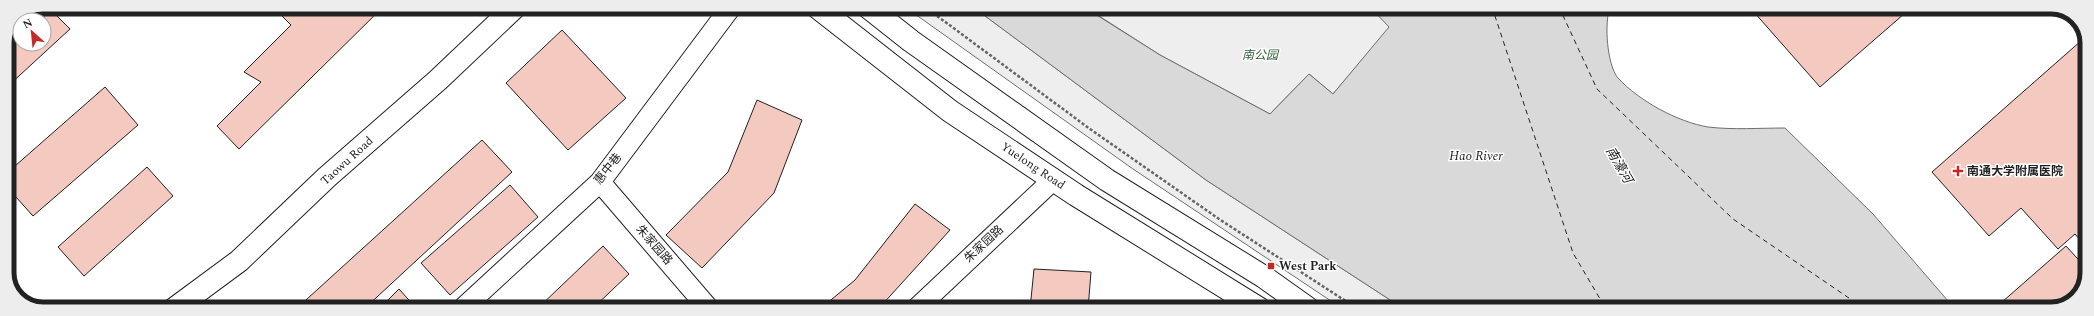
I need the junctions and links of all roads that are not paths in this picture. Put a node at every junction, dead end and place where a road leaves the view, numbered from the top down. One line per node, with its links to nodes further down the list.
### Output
1 (504, 14): 7 (main road)
2 (508, 14): 7 (main road, Taowu Road)
3 (726, 14): 10 (street, 惠中巷)
4 (826, 14): 9 (main road, Yuelong Road)
5 (877, 14): 8 (main road)
6 (890, 14): 8 (main road)
7 (496, 25): 11 (main road, Taowu Road)
8 (911, 41): 16 (main road)
9 (1053, 180): 14 (street, 朱家园路); 15 (main road, Yuelong Road)
10 (600, 182): 12 (street, 惠中巷); 13 (street, 朱家园路)
11 (183, 302)
12 (470, 302)
13 (703, 302)
14 (923, 302)
15 (1249, 302)
16 (1299, 302)

